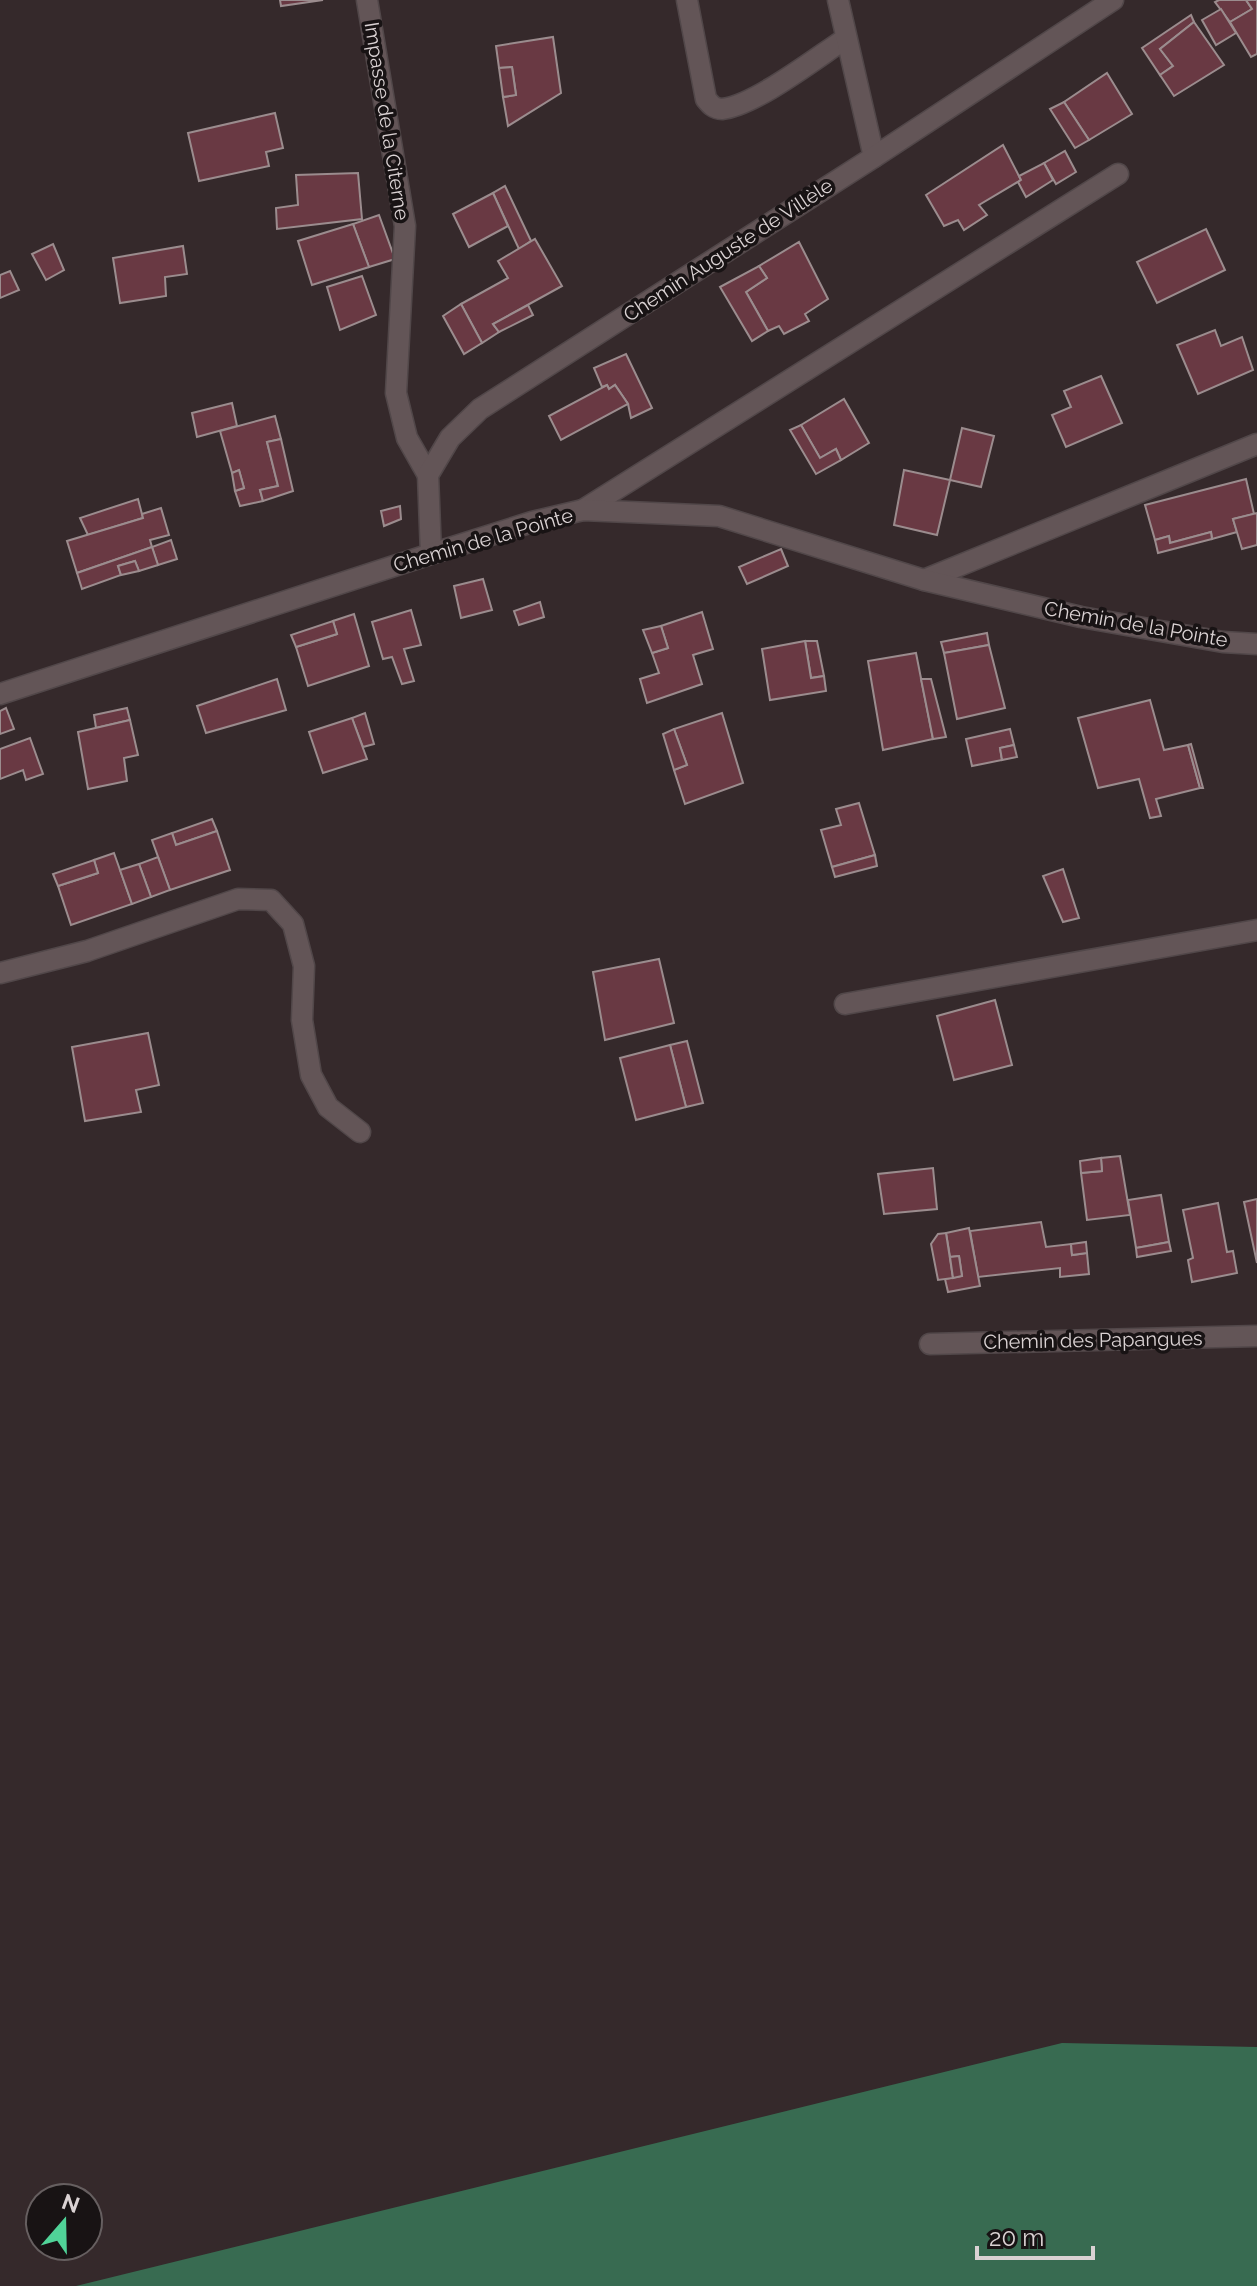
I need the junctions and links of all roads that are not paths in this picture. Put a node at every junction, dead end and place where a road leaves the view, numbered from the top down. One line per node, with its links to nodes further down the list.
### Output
1 (367, 0): 9 (street, Impasse de la Citerne)
2 (687, 0): 5 (street)
3 (838, 0): 5 (street)
4 (1113, 0): 6 (street, Chemin Auguste de Villèle)
5 (845, 39): 6 (street)
6 (874, 157): 9 (street, Chemin Auguste de Villèle)
7 (1118, 174): 10 (street)
8 (1257, 444): 12 (street)
9 (428, 475): 11 (street)
10 (583, 510): 11 (street, Chemin de la Pointe); 12 (street, Chemin de la Pointe)
11 (431, 554): 14 (street, Chemin de la Pointe)
12 (924, 580): 13 (street, Chemin de la Pointe)
13 (1257, 644)
14 (0, 694)
15 (1257, 930): 17 (street)
16 (0, 973): 18 (street)
17 (845, 1004)
18 (360, 1132)
19 (1257, 1336): 20 (street, Chemin des Papangues)
20 (930, 1344)

